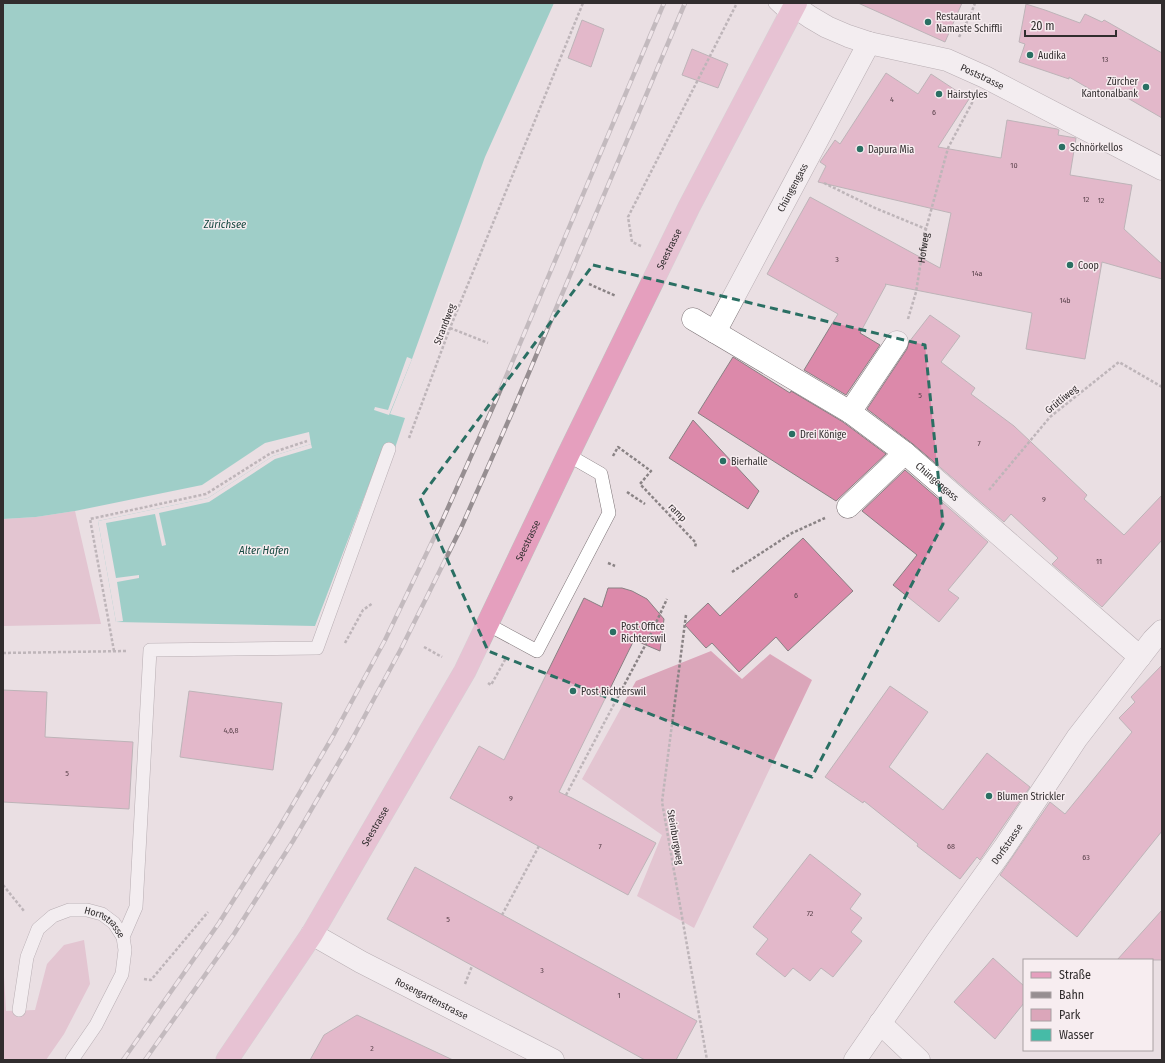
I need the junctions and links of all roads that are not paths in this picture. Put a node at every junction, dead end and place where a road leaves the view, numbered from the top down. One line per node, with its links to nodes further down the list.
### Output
1 (789, 7): 2 (street, Poststrasse); 10 (main road, Seestrasse)
2 (869, 43): 3 (street, Poststrasse); 5 (street, Chüngengass)
3 (1162, 169)
4 (693, 319): 5 (street, Chüngengass)
5 (715, 332): 7 (street, Chüngengass)
6 (897, 342): 7 (street)
7 (850, 412): 9 (street, Chüngengass)
8 (389, 449): 15 (lane)
9 (905, 453): 11 (street); 13 (street, Chüngengass)
10 (568, 455): 12 (main road, Seestrasse); 12 (lane)
11 (848, 507)
12 (487, 624): 14 (main road, Seestrasse)
13 (1154, 644): 17 (street, Dorfstrasse)
14 (312, 934): 19 (main road, Seestrasse); 20 (street, Rosengartenstrasse)
15 (123, 937): 16 (lane, Hornstrasse); 18 (lane, Hornstrasse)
16 (19, 1010)
17 (880, 1023): 21 (street, Dorfstrasse); 22 (street)
18 (72, 1060)
19 (227, 1060)
20 (553, 1060)
21 (855, 1060)
22 (919, 1060)

